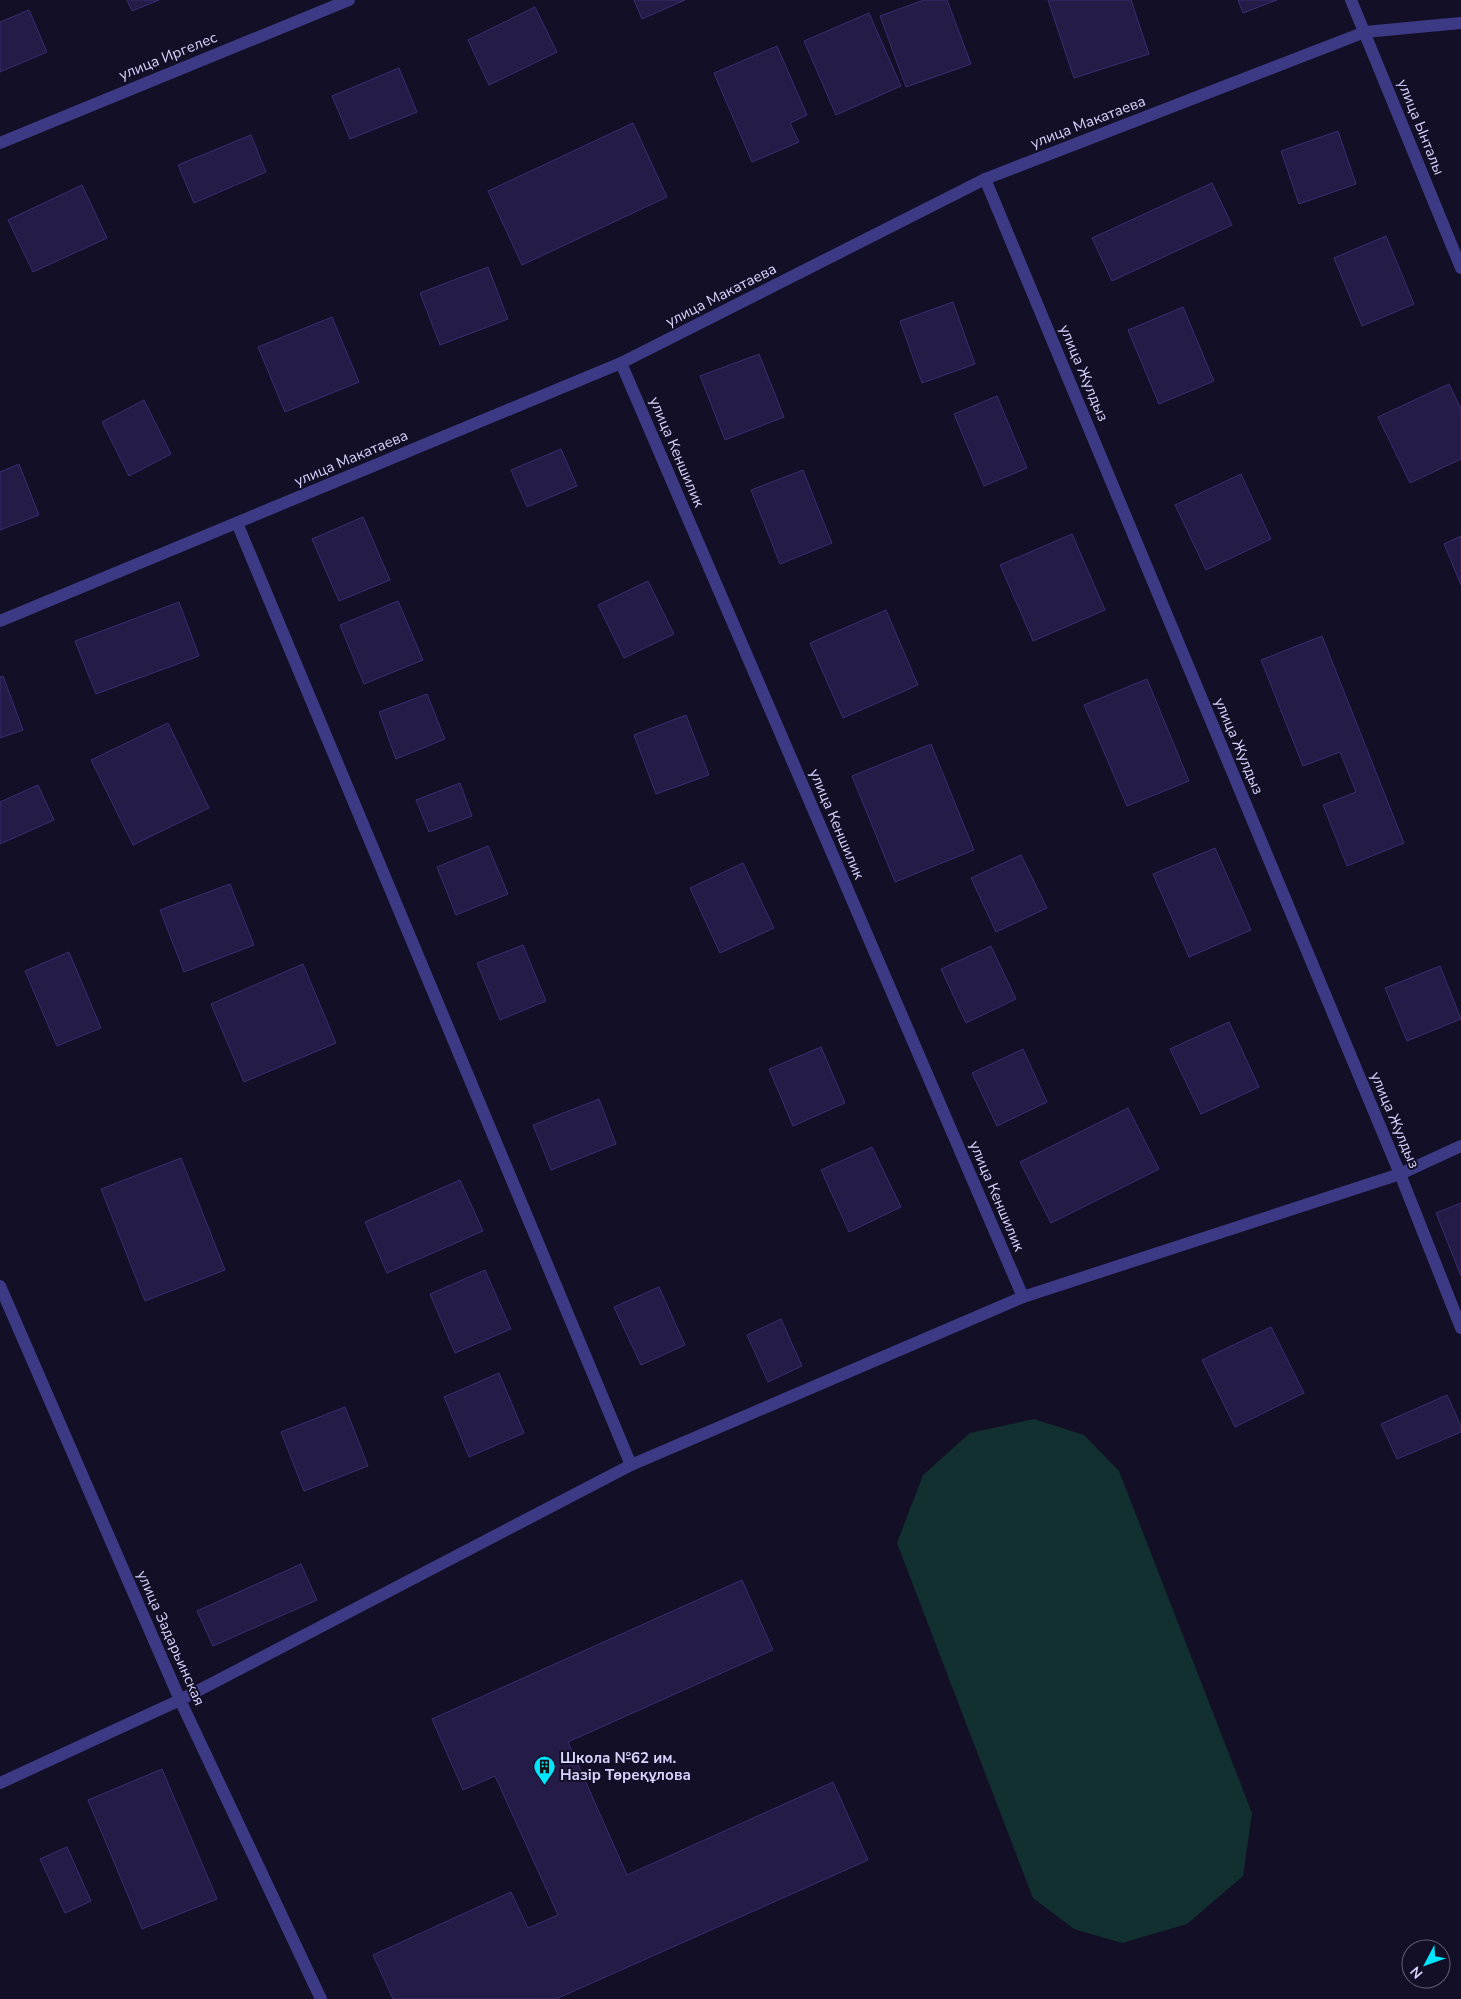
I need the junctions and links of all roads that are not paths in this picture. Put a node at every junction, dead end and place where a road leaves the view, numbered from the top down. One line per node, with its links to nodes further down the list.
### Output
1 (349, 0): 5 (street, улица Иргелес)
2 (1351, 0): 4 (street, улица Ынталы)
3 (1461, 23): 4 (street, улица Макатаева)
4 (1365, 32): 6 (street, улица Макатаева); 7 (street, улица Ынталы)
5 (0, 143)
6 (985, 179): 8 (street, улица Макатаева); 12 (street, улица Жулдыз)
7 (1461, 268)
8 (621, 363): 9 (street, улица Макатаева); 14 (street, улица Кеншилик)
9 (237, 523): 10 (street, улица Макатаева); 16 (street)
10 (0, 621)
11 (1461, 1146): 12 (street)
12 (1400, 1174): 14 (street); 15 (street, улица Жулдыз)
13 (0, 1286): 17 (street, улица Задарьинская)
14 (1023, 1297): 16 (street)
15 (1461, 1328)
16 (631, 1465): 17 (street)
17 (180, 1700): 18 (street); 19 (street, улица Задарьинская)
18 (0, 1783)
19 (321, 1999)

